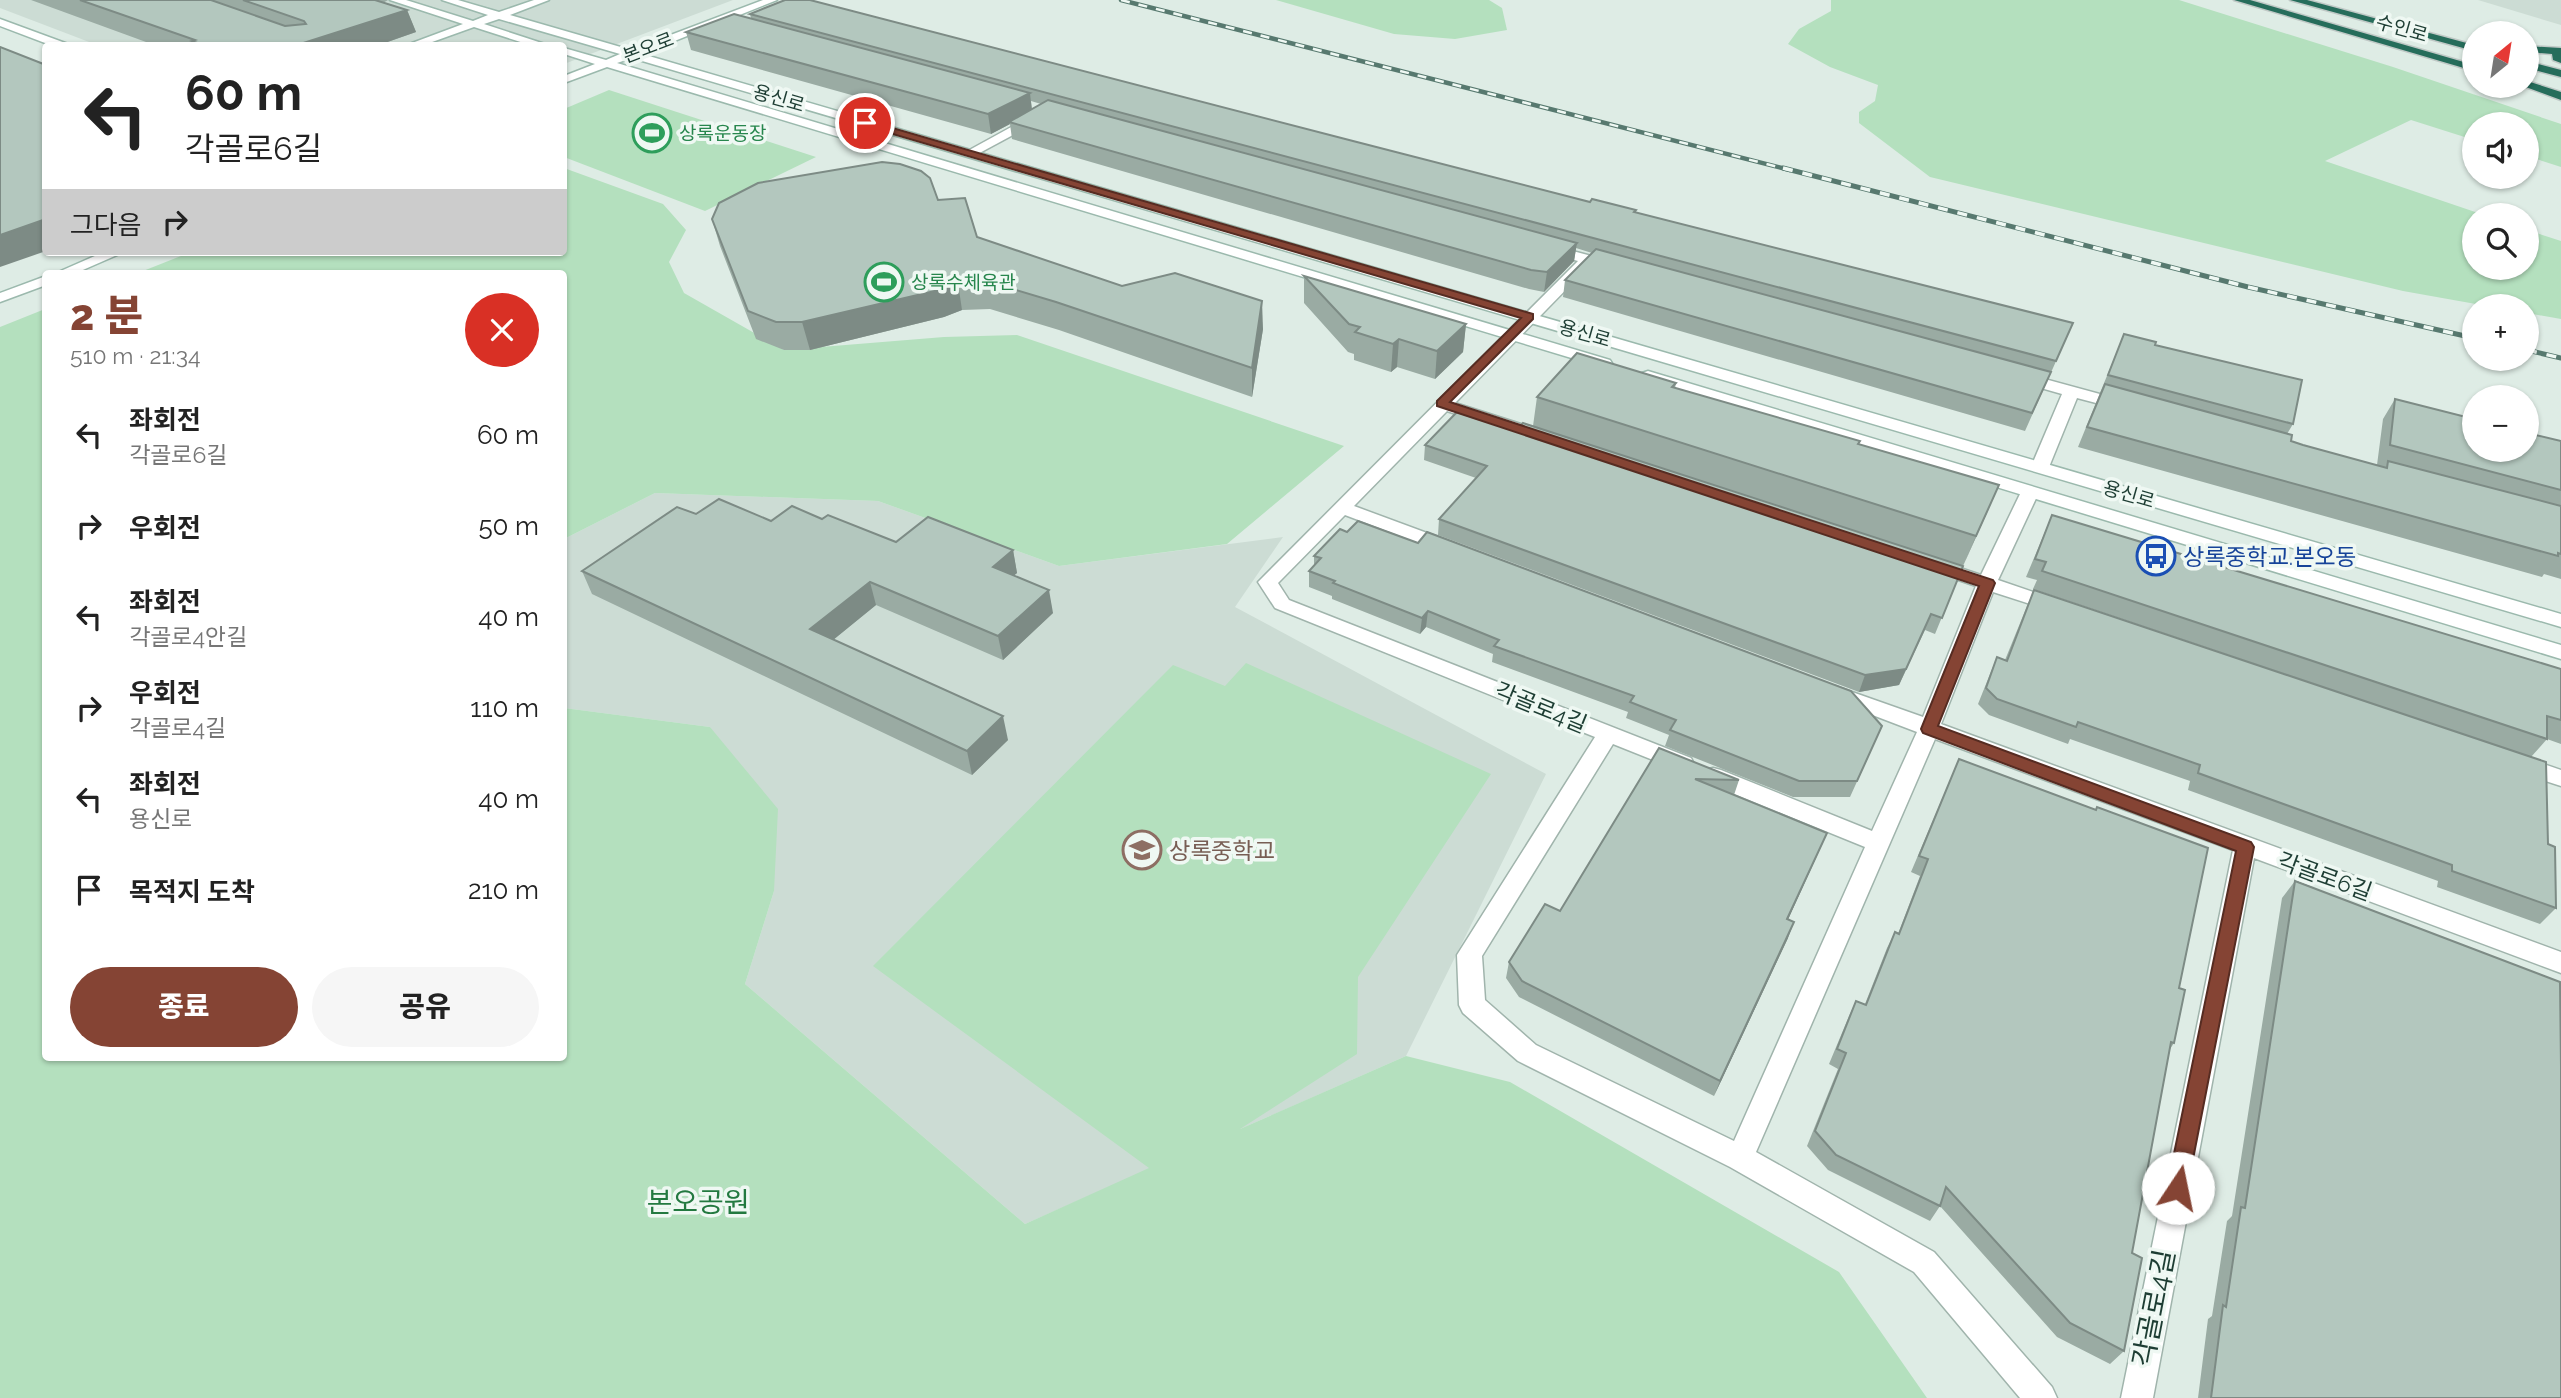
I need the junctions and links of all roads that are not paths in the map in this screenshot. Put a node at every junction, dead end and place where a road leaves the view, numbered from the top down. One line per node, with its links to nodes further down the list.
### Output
1 (395, 0): 10 (street)
2 (447, 0): 7 (street, 용신로)
3 (544, 0): 7 (street)
4 (772, 0): 8 (street, 본오로)
5 (2239, 0): 23 (highway, 수인로)
6 (2295, 0): 12 (highway, 수인로)
7 (499, 15): 10 (street); 20 (street, 용신로)
8 (718, 20): 11 (street); 20 (street, 본오로)
9 (0, 22): 14 (street)
10 (473, 24): 15 (street); 16 (street)
11 (744, 28)
12 (2440, 37): 13 (highway); 17 (highway, 수인로)
13 (2462, 40)
14 (53, 42)
15 (421, 42)
16 (532, 42)
17 (2462, 44)
18 (2539, 50): 21 (highway)
19 (567, 52): 22 (street, 용신로)
20 (629, 55): 22 (street, 본오로); 30 (street, 용신로)
21 (2561, 60)
22 (606, 64): 26 (street, 본오로); 39 (street, 용신로)
23 (2462, 65)
24 (2539, 68): 25 (highway)
25 (2561, 74)
26 (567, 79)
27 (2539, 88): 28 (highway)
28 (2561, 96)
29 (1020, 105): 30 (street)
30 (970, 153): 38 (street, 용신로)
31 (1535, 245): 33 (street)
32 (107, 256): 34 (street)
33 (1588, 259): 35 (street); 38 (street, 각골로4길)
34 (71, 270)
35 (1628, 270)
36 (42, 282): 37 (street)
37 (0, 298)
38 (1529, 317): 39 (street, 각골로4길); 45 (street, 용신로)
39 (1512, 334): 42 (street, 각골로4길); 46 (street, 용신로)
40 (2004, 373): 41 (street)
41 (2071, 391): 43 (street); 45 (street)
42 (1442, 404): 44 (street); 47 (street, 각골로4길)
43 (2137, 409)
44 (1559, 442)
45 (2040, 467): 52 (street, 용신로)
46 (2030, 492): 50 (street); 53 (street, 용신로)
47 (1342, 508): 48 (street); 56 (street, 각골로4길)
48 (1472, 557)
49 (1909, 558): 50 (street)
50 (1987, 583): 51 (street); 55 (street)
51 (2079, 614)
52 (2561, 621)
53 (2561, 653)
54 (1812, 684): 55 (street, 각골로6길)
55 (1929, 729): 59 (street); 60 (street, 각골로6길)
56 (1608, 734): 59 (street); 62 (street, 각골로4길)
57 (2496, 756): 58 (street)
58 (2561, 778)
59 (1880, 843): 62 (street)
60 (2245, 847): 61 (street, 각골로6길); 64 (street, 각골로4길)
61 (2561, 963)
62 (1740, 1158): 63 (street, 각골로4길)
63 (2040, 1398)
64 (2137, 1398)

